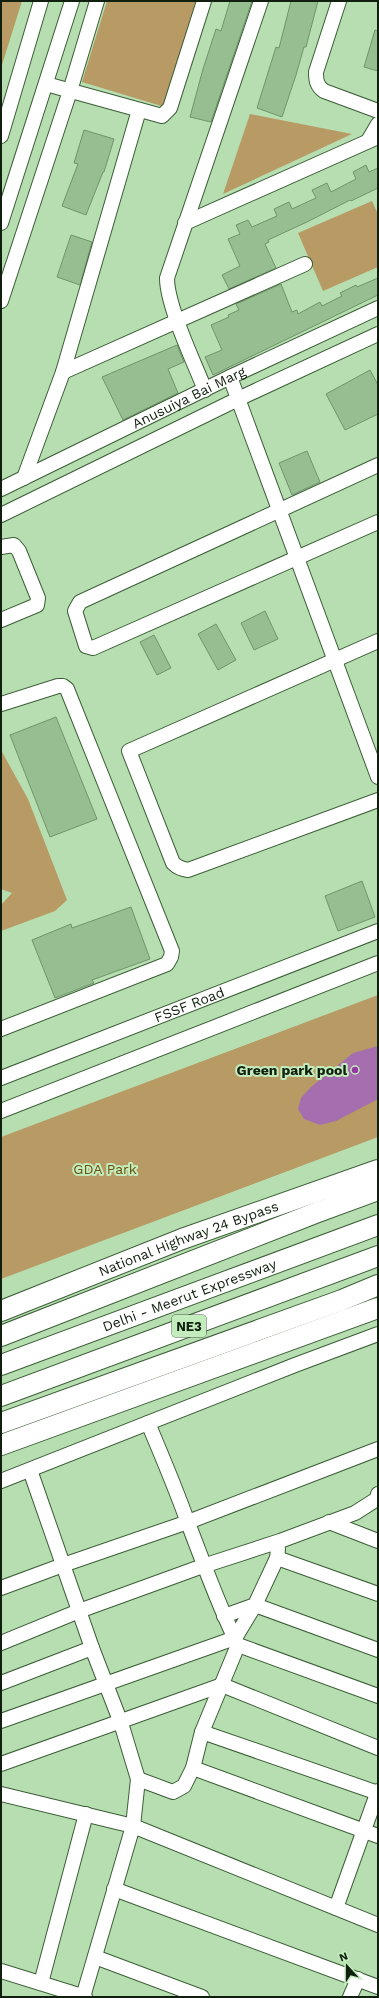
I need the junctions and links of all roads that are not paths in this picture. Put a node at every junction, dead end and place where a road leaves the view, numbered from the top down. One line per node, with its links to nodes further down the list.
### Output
1 (41, 1): 12 (street)
2 (72, 1): 7 (street)
3 (97, 1): 8 (street)
4 (204, 1): 9 (street)
5 (261, 1): 15 (street)
6 (339, 1): 10 (street)
7 (46, 84): 8 (street); 14 (street)
8 (70, 90): 9 (street); 17 (street)
9 (139, 110): 21 (street)
10 (378, 112)
11 (378, 124): 13 (street)
12 (1, 136)
13 (373, 139): 15 (street)
14 (1, 223)
15 (185, 223): 19 (street)
16 (305, 264): 19 (street)
17 (1, 301)
18 (378, 308): 22 (street, Anusuiya Bai Marg)
19 (178, 321): 21 (street); 23 (street)
20 (378, 334): 24 (street, Anusuiya Bai Marg)
21 (63, 372): 26 (street)
22 (230, 377): 23 (street, Anusuiya Bai Marg); 24 (street)
23 (205, 390): 26 (street, Anusuiya Bai Marg)
24 (238, 399): 28 (street); 29 (street, Anusuiya Bai Marg)
25 (378, 465): 28 (street)
26 (24, 478): 27 (street, Anusuiya Bai Marg)
27 (1, 489)
28 (279, 510): 32 (street); 32 (street)
29 (1, 515)
30 (378, 522): 32 (street)
31 (1, 547): 33 (street)
32 (297, 557): 35 (street)
33 (1, 620)
34 (378, 641): 35 (street)
35 (335, 660): 37 (street); 38 (street)
36 (1, 704): 41 (street)
37 (378, 777)
38 (378, 800)
39 (378, 932): 42 (street, FSSF Road)
40 (378, 963): 43 (street)
41 (1, 1029)
42 (1, 1078)
43 (1, 1112)
44 (378, 1170): 47 (highway, National Highway 24 Bypass)
45 (378, 1190): 49 (highway)
46 (378, 1224): 56 (highway, Delhi - Meerut Expressway / NE3)
47 (163, 1247): 49 (highway); 52 (highway, National Highway 24 Bypass)
48 (378, 1256): 58 (highway, Delhi - Meerut Expressway / NE3)
49 (170, 1270): 54 (highway)
50 (378, 1285): 55 (highway)
51 (378, 1308): 57 (highway)
52 (1, 1311)
53 (378, 1334): 60 (street)
54 (1, 1336)
55 (209, 1348): 57 (highway); 59 (highway)
56 (1, 1365)
57 (216, 1366): 61 (highway)
58 (1, 1396)
59 (1, 1423)
60 (148, 1423): 63 (street); 66 (street)
61 (1, 1445)
62 (378, 1449): 66 (street)
63 (30, 1470): 64 (street); 71 (street)
64 (1, 1481)
65 (378, 1497): 67 (street)
66 (188, 1522): 71 (street); 72 (street)
67 (329, 1522): 68 (street); 69 (street)
68 (280, 1541): 70 (street); 72 (street)
69 (378, 1541)
70 (277, 1558): 74 (street); 75 (street)
71 (63, 1565): 73 (street); 76 (street)
72 (203, 1566): 76 (street); 77 (street)
73 (1, 1588)
74 (378, 1594)
75 (255, 1605): 77 (street); 78 (street); 81 (street)
76 (80, 1611): 79 (street); 80 (street)
77 (224, 1616): 78 (street)
78 (236, 1641): 83 (street); 84 (street); 85 (street)
79 (1, 1643)
80 (92, 1648): 82 (street); 83 (street)
81 (378, 1650)
82 (1, 1683)
83 (106, 1684): 86 (street); 87 (street)
84 (222, 1685): 87 (street); 88 (street); 89 (street)
85 (378, 1696)
86 (1, 1721)
87 (121, 1723): 90 (street); 92 (street)
88 (202, 1732): 91 (street); 93 (street)
89 (378, 1748)
90 (1, 1764)
91 (193, 1768): 92 (street); 97 (street)
92 (138, 1779): 96 (street)
93 (378, 1792): 97 (street)
94 (1, 1794): 95 (street)
95 (86, 1814): 96 (street); 105 (street)
96 (133, 1826): 99 (street); 100 (street)
97 (363, 1831): 98 (street); 100 (street)
98 (378, 1836)
99 (114, 1889): 102 (street); 104 (street)
100 (336, 1908): 101 (street)
101 (378, 1925)
102 (95, 1957): 107 (street); 108 (street)
103 (1, 1971): 105 (street)
104 (358, 1979): 106 (street); 109 (street)
105 (41, 1984): 107 (street)
106 (378, 1987)
107 (84, 1997)
108 (202, 1997)
109 (350, 1997)

